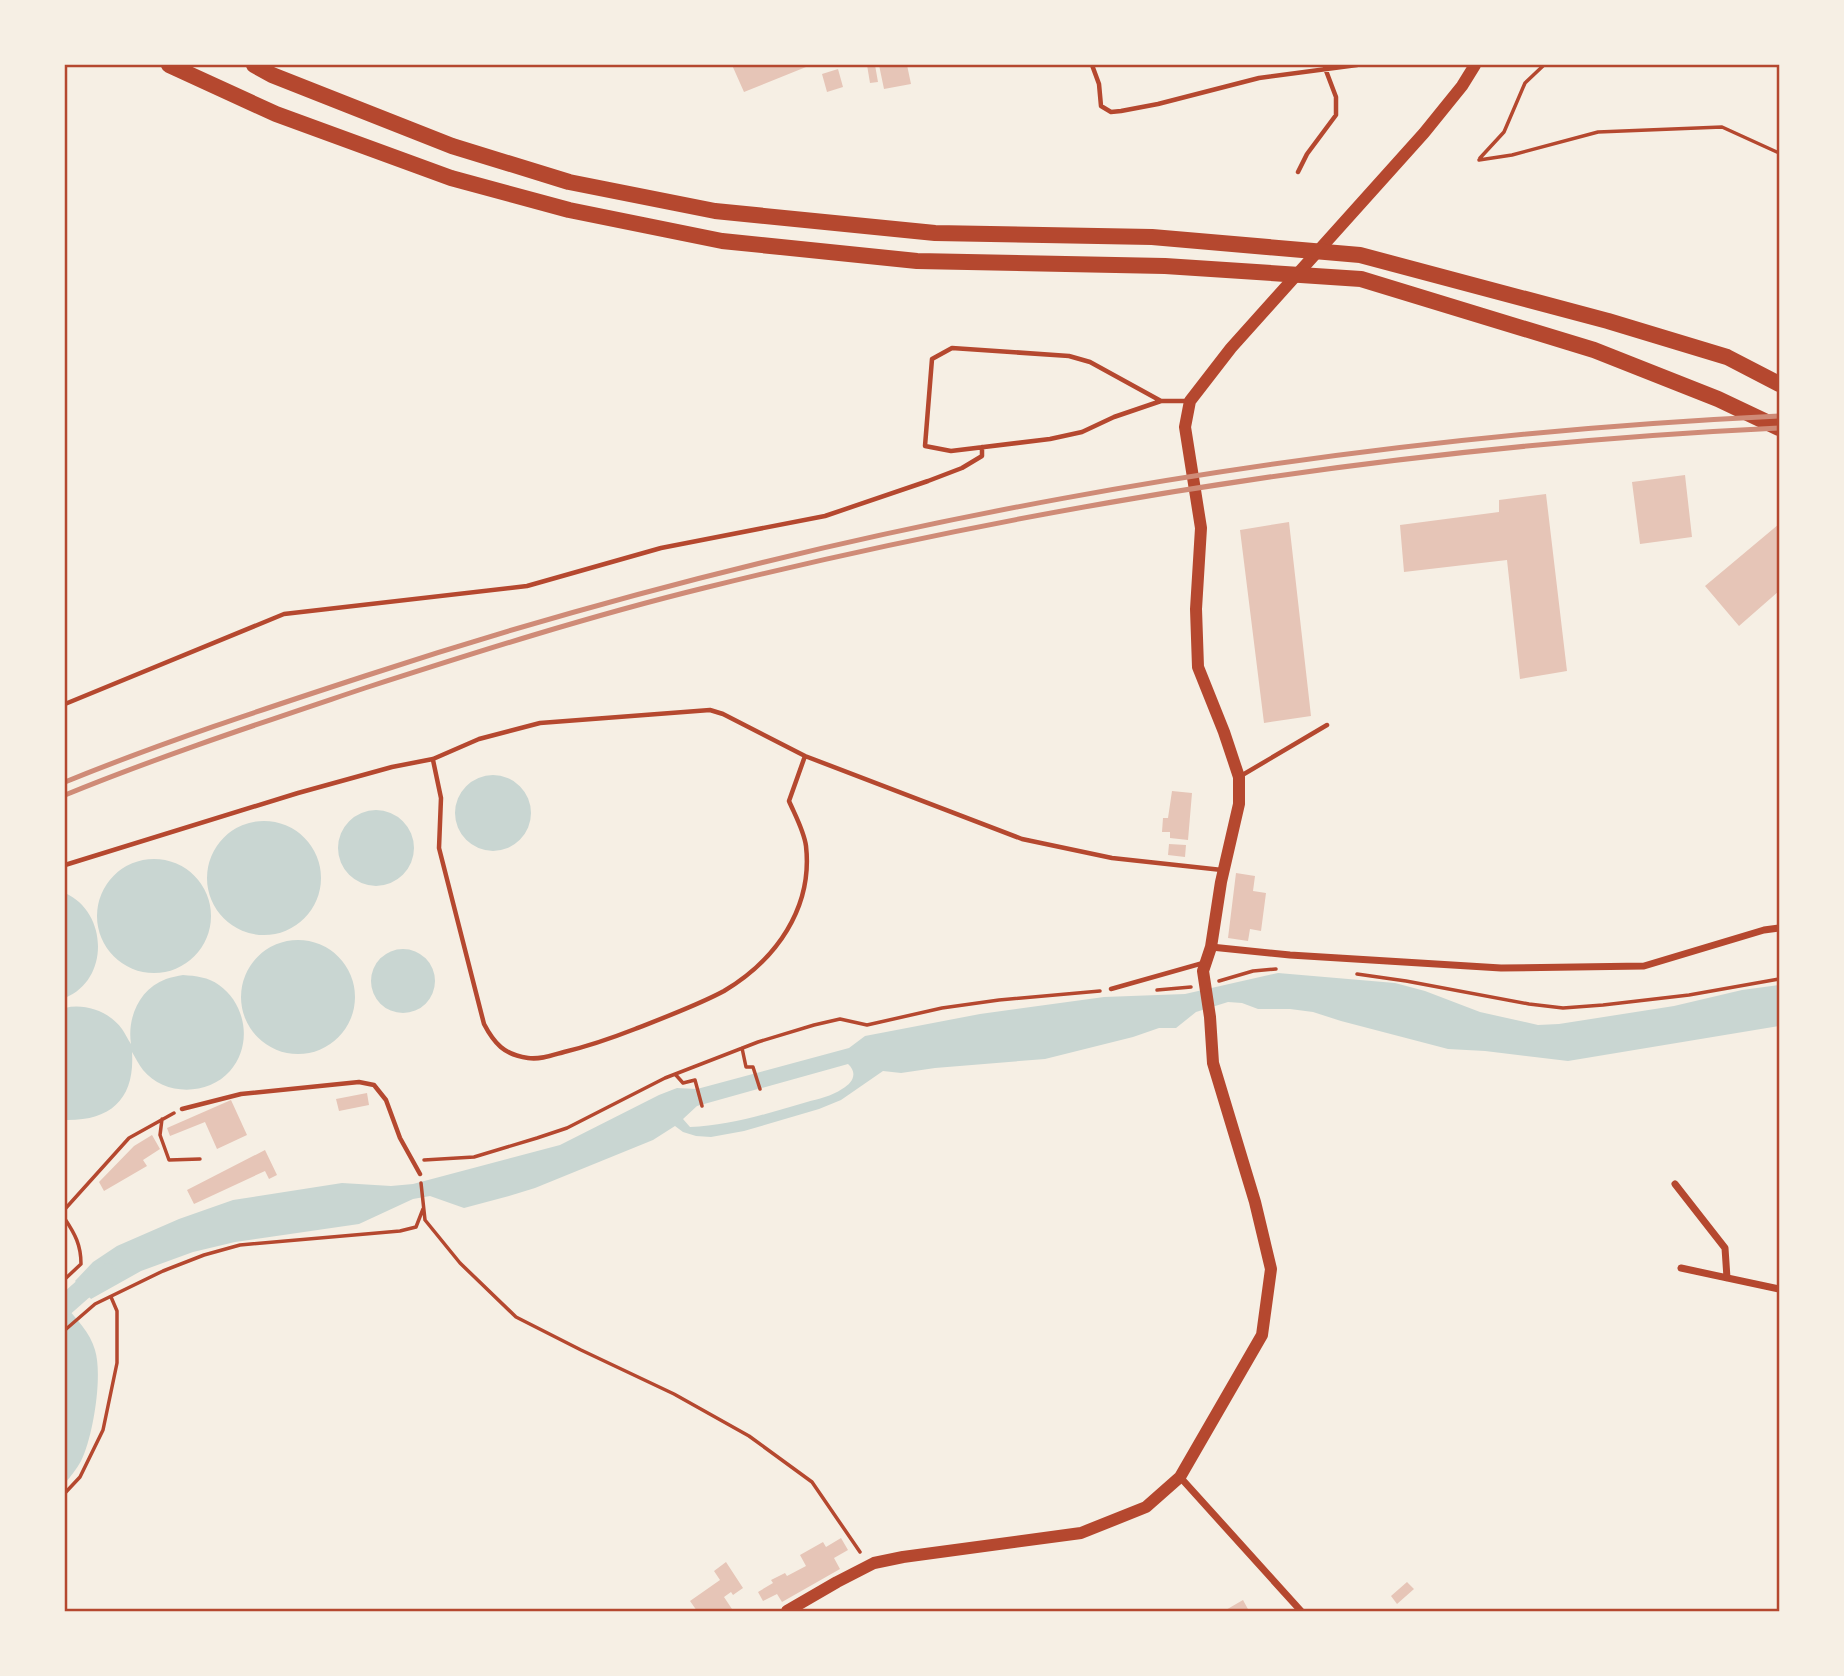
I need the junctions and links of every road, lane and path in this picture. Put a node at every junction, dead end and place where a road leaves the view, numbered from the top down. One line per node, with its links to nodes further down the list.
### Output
1 (169, 65): 13 (highway)
2 (254, 65): 10 (highway)
3 (1092, 65): 7 (lane)
4 (1357, 65): 7 (lane)
5 (1475, 65): 12 (street)
6 (1544, 65): 8 (path)
7 (1325, 68): 9 (lane)
8 (1779, 153)
9 (1298, 172)
10 (1779, 383)
11 (1161, 401): 12 (lane); 14 (lane); 14 (lane)
12 (1190, 401): 19 (street)
13 (1779, 428)
14 (982, 447): 15 (lane)
15 (65, 704)
16 (1327, 725): 19 (lane)
17 (805, 756): 18 (lane); 18 (lane); 21 (lane)
18 (433, 759): 20 (lane)
19 (1239, 777): 21 (street)
20 (65, 865)
21 (1223, 870): 23 (street)
22 (1779, 929): 23 (street)
23 (1211, 947): 24 (street)
24 (1203, 967): 30 (lane); 50 (street)
25 (1277, 969): 28 (path)
26 (1356, 974): 27 (path)
27 (1779, 979)
28 (1213, 984)
29 (1192, 987): 31 (path)
30 (1111, 989): 32 (path)
31 (1156, 990)
32 (742, 1048): 33 (path); 34 (path)
33 (675, 1074): 35 (path); 39 (path)
34 (760, 1089)
35 (702, 1106)
36 (182, 1109): 37 (path); 39 (lane)
37 (162, 1119): 38 (path); 42 (path)
38 (200, 1159)
39 (420, 1174): 41 (path)
40 (1675, 1184): 45 (street)
41 (424, 1206): 48 (path); 52 (path)
42 (65, 1209)
43 (65, 1219): 46 (path)
44 (1681, 1268): 45 (street)
45 (1727, 1278): 47 (street)
46 (65, 1279)
47 (1779, 1289)
48 (111, 1297): 49 (path); 51 (path)
49 (65, 1330)
50 (1180, 1477): 52 (street); 54 (street)
51 (65, 1493)
52 (874, 1563): 53 (street)
53 (787, 1611)
54 (1301, 1611)

